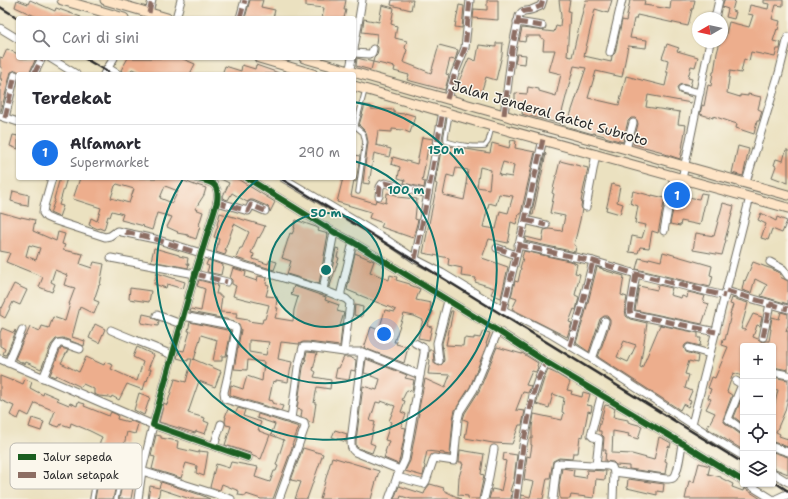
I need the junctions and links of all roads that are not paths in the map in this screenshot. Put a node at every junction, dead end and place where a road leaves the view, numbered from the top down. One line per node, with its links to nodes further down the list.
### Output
1 (62, 0): 13 (main road)
2 (105, 0): 12 (main road)
3 (152, 0): 12 (street)
4 (181, 0): 15 (street)
5 (245, 0): 16 (street)
6 (362, 0): 21 (street)
7 (470, 0): 44 (street)
8 (543, 0): 17 (street)
9 (622, 0): 25 (street)
10 (719, 0): 11 (street)
11 (716, 12)
12 (149, 13): 14 (main road)
13 (117, 16)
14 (160, 16)
15 (177, 16)
16 (241, 16)
17 (517, 22): 18 (street); 46 (street)
18 (542, 26)
19 (0, 28): 20 (street)
20 (16, 37)
21 (356, 37)
22 (788, 37): 60 (street)
23 (709, 48): 43 (street)
24 (373, 49): 26 (street)
25 (610, 52)
26 (356, 53)
27 (41, 60): 34 (street)
28 (53, 60): 35 (street)
29 (113, 60): 33 (street)
30 (266, 60): 36 (main road)
31 (311, 60): 37 (main road, Jalan Jenderal Gatot Subroto)
32 (352, 60): 37 (street)
33 (106, 71)
34 (35, 72)
35 (73, 72)
36 (306, 72)
37 (350, 72)
38 (356, 74): 44 (main road, Jalan Jenderal Gatot Subroto)
39 (15, 75): 47 (street)
40 (356, 86): 41 (main road, Jalan Jenderal Gatot Subroto)
41 (366, 89): 45 (main road, Jalan Jenderal Gatot Subroto); 61 (lane)
42 (682, 89): 43 (street)
43 (700, 93): 54 (street)
44 (447, 99): 46 (main road, Jalan Jenderal Gatot Subroto)
45 (447, 112): 50 (main road, Jalan Jenderal Gatot Subroto); 50 (lane); 62 (street)
46 (504, 115): 52 (main road, Jalan Jenderal Gatot Subroto)
47 (2, 117): 48 (street)
48 (16, 121)
49 (633, 123): 52 (street)
50 (492, 126): 51 (main road, Jalan Jenderal Gatot Subroto)
51 (542, 139): 53 (main road, Jalan Jenderal Gatot Subroto); 70 (street)
52 (626, 149): 54 (main road, Jalan Jenderal Gatot Subroto)
53 (596, 154): 55 (main road, Jalan Jenderal Gatot Subroto); 67 (street)
54 (684, 166): 55 (street); 60 (main road, Jalan Jenderal Gatot Subroto)
55 (678, 178): 65 (main road, Jalan Jenderal Gatot Subroto); 72 (street)
56 (51, 180): 77 (street)
57 (202, 180): 66 (street)
58 (249, 180): 73 (street)
59 (286, 180): 80 (street)
60 (746, 182): 63 (main road, Jalan Jenderal Gatot Subroto)
61 (358, 192)
62 (428, 194): 64 (street); 80 (street)
63 (788, 195)
64 (379, 196)
65 (750, 197): 68 (main road, Jalan Jenderal Gatot Subroto); 88 (street)
66 (217, 202): 69 (street); 77 (street)
67 (586, 207)
68 (788, 208)
69 (265, 211)
70 (525, 220): 71 (street); 75 (street)
71 (546, 226)
72 (664, 231)
73 (334, 232): 74 (street); 87 (street)
74 (353, 242): 89 (street); 90 (street)
75 (518, 245): 78 (street); 81 (street)
76 (497, 248): 78 (street)
77 (201, 254): 83 (street); 87 (street)
78 (516, 255): 93 (street)
79 (111, 258): 83 (street)
80 (414, 259): 93 (street)
81 (593, 261): 84 (street); 104 (street)
82 (770, 262): 85 (street)
83 (195, 274): 86 (street); 95 (street)
84 (636, 274): 88 (street); 101 (street)
85 (788, 276)
86 (227, 282)
87 (323, 290): 89 (street)
88 (725, 293): 91 (street); 101 (street)
89 (342, 298): 107 (street)
90 (448, 301): 100 (street); 113 (street)
91 (770, 304): 92 (street); 102 (street)
92 (788, 309)
93 (503, 310): 104 (street)
94 (157, 315): 97 (street)
95 (183, 316): 97 (street); 122 (street)
96 (605, 321): 112 (street)
97 (181, 324): 110 (street)
98 (22, 330): 115 (street)
99 (111, 330): 110 (street)
100 (498, 331): 114 (street); 137 (street)
101 (716, 332): 109 (street)
102 (763, 337)
103 (415, 344): 117 (street)
104 (570, 346): 112 (street)
105 (689, 348): 109 (street)
106 (80, 349): 119 (street)
107 (344, 352): 108 (street); 122 (street)
108 (362, 352): 117 (street); 137 (street)
109 (710, 354): 124 (street)
110 (172, 355): 125 (street)
111 (0, 359): 115 (street)
112 (592, 359): 124 (street)
113 (440, 361)
114 (546, 362): 121 (street); 153 (street)
115 (8, 363): 119 (street)
116 (776, 373): 118 (street)
117 (420, 375): 137 (street)
118 (788, 375)
119 (42, 378): 125 (street)
120 (736, 381): 126 (street)
121 (601, 396): 127 (street); 134 (street)
122 (292, 419): 150 (street)
123 (221, 424): 128 (street)
124 (692, 424): 132 (street)
125 (153, 425): 128 (street); 135 (street)
126 (740, 428)
127 (682, 443): 136 (street); 139 (street)
128 (214, 446): 133 (street)
129 (776, 448): 131 (street)
130 (494, 449): 152 (street)
131 (788, 452)
132 (740, 454)
133 (248, 458)
134 (596, 465): 136 (street); 154 (street)
135 (142, 471): 149 (street)
136 (614, 472): 155 (street)
137 (398, 474): 151 (street)
138 (776, 475): 140 (street)
139 (740, 479)
140 (788, 482)
141 (753, 487): 156 (street)
142 (94, 489): 146 (lane)
143 (118, 489): 147 (lane)
144 (139, 489): 148 (street)
145 (788, 494): 157 (street)
146 (92, 499)
147 (116, 499)
148 (138, 499)
149 (231, 499)
150 (279, 499)
151 (389, 499)
152 (484, 499)
153 (516, 499)
154 (553, 499)
155 (613, 499)
156 (772, 499)
157 (777, 499)

